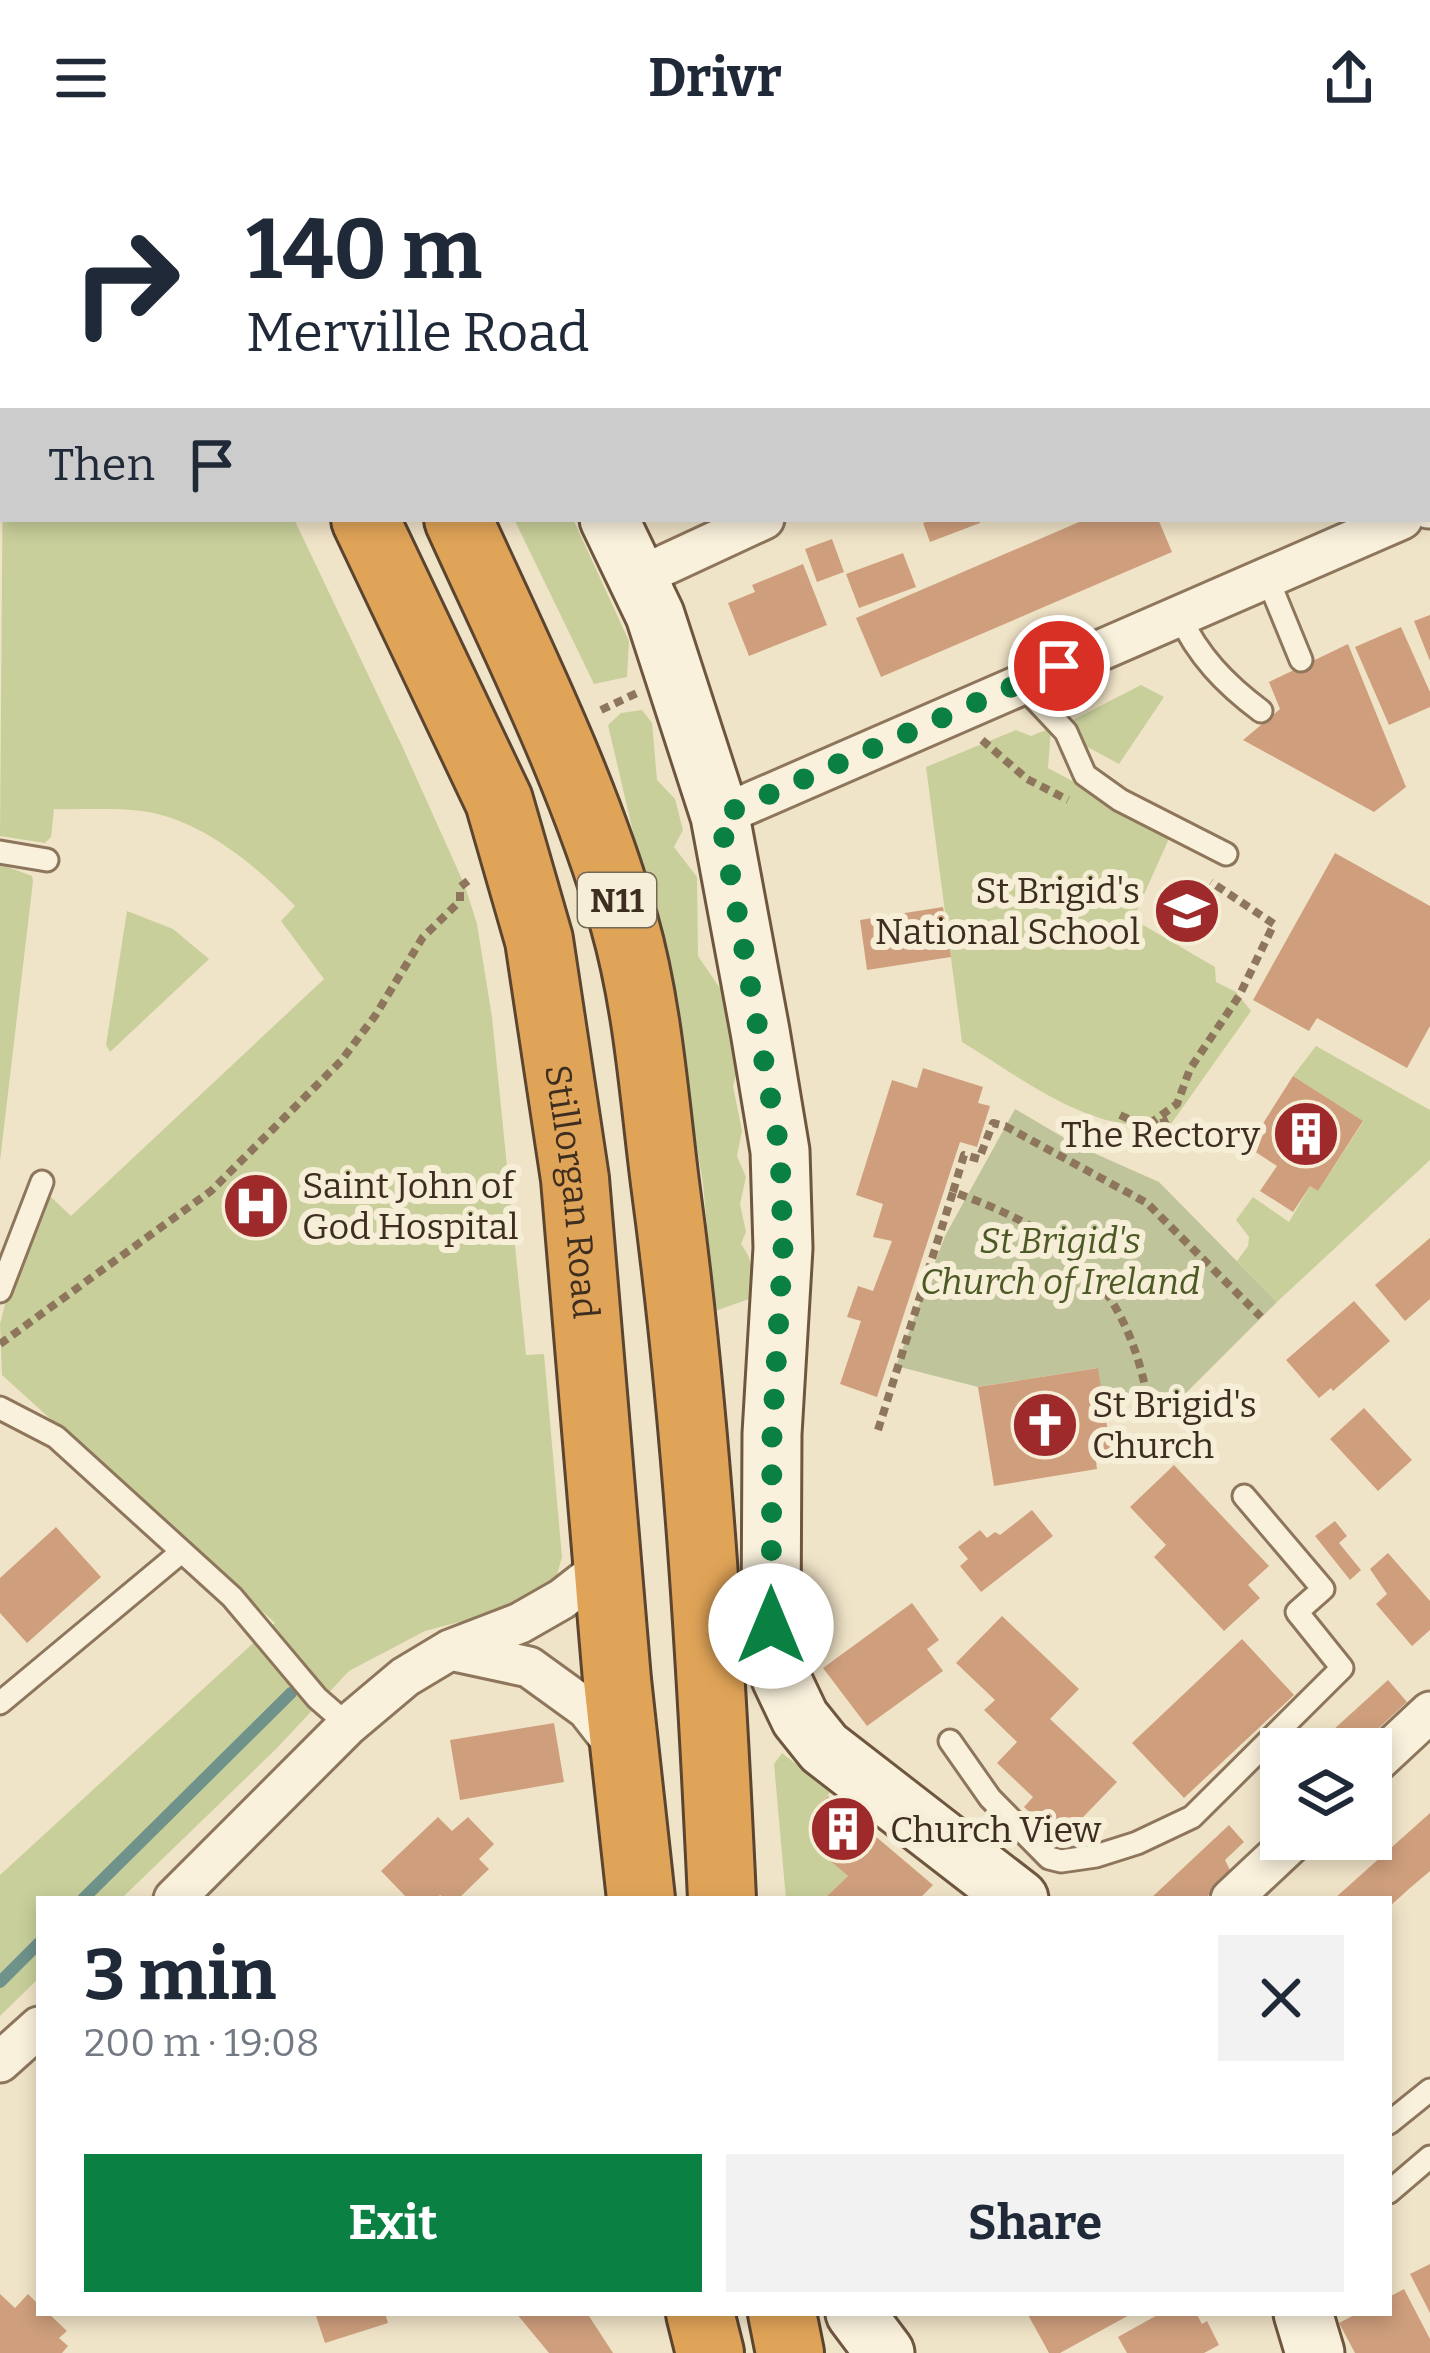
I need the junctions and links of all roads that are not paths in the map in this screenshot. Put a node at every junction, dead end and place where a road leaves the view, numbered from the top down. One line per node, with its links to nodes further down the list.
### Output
1 (366, 522): 21 (highway, Stillorgan Road / N11)
2 (459, 522): 33 (highway, N11)
3 (611, 522): 6 (street)
4 (758, 522): 6 (street)
5 (1395, 522): 7 (street)
6 (639, 577): 12 (street)
7 (1267, 577): 8 (street); 9 (lane)
8 (1179, 615): 10 (street); 11 (lane)
9 (1301, 660)
10 (1020, 683): 12 (street); 14 (lane)
11 (1261, 711)
12 (720, 816): 30 (street)
13 (0, 852): 15 (lane)
14 (1226, 854)
15 (46, 860)
16 (42, 1182): 17 (lane)
17 (0, 1292)
18 (0, 1408): 20 (lane)
19 (1244, 1496): 30 (lane)
20 (179, 1553): 23 (lane); 25 (lane)
21 (608, 1563): 22 (street); 28 (highway, Stillorgan Road / N11)
22 (450, 1650): 25 (street); 28 (street)
23 (0, 1703)
24 (1430, 1712): 27 (street)
25 (348, 1726): 31 (street)
26 (950, 1742): 30 (lane)
27 (1392, 1747)
28 (626, 1759): 32 (highway, Stillorgan Road / N11)
29 (1272, 1860): 34 (street)
30 (1014, 1880)
31 (177, 1896)
32 (641, 1896)
33 (722, 1896)
34 (1234, 1896)
35 (36, 2030): 36 (street)
36 (0, 2062)
37 (1430, 2090): 38 (lane)
38 (1392, 2121)
39 (1430, 2156): 40 (lane)
40 (1392, 2189)
41 (701, 2316): 45 (highway)
42 (783, 2316): 46 (highway)
43 (857, 2316): 47 (street)
44 (1304, 2316): 48 (street)
45 (710, 2353)
46 (790, 2353)
47 (885, 2353)
48 (1315, 2353)

